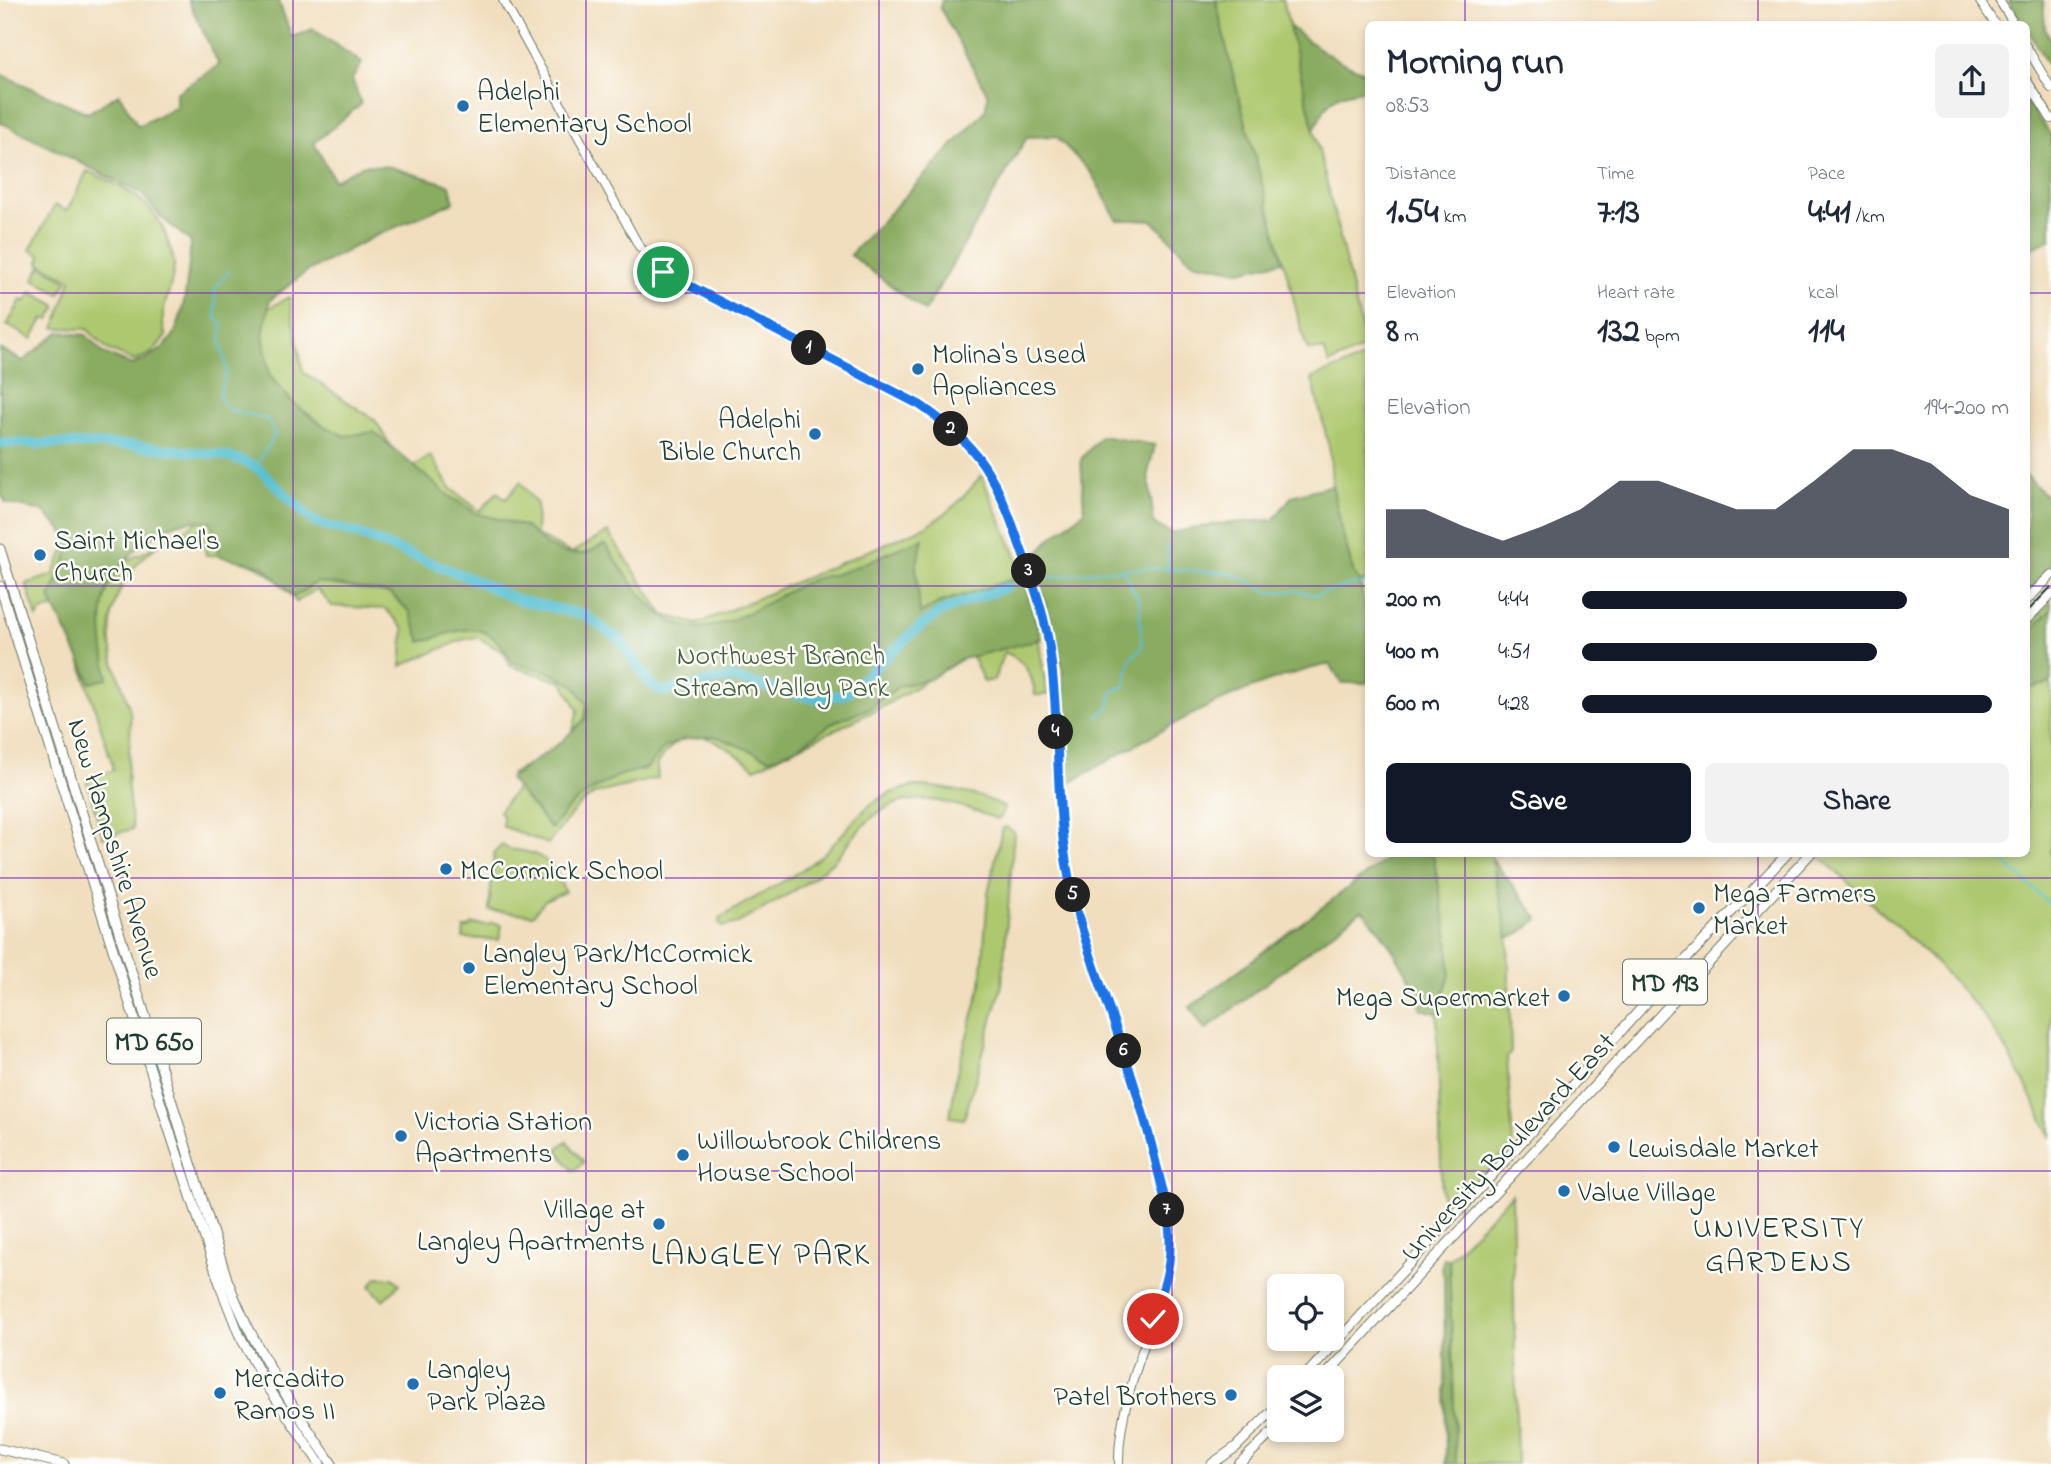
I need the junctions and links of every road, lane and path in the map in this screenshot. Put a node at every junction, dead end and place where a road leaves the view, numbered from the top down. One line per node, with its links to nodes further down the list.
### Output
1 (503, 0): 26 (main road)
2 (1979, 0): 4 (main road)
3 (1999, 0): 5 (main road)
4 (1993, 21)
5 (2012, 21)
6 (2030, 53): 8 (main road)
7 (2030, 85): 9 (main road)
8 (2051, 88)
9 (2051, 119)
10 (0, 549): 25 (main road, New Hampshire Avenue / MD 650)
11 (2051, 575): 14 (main road)
12 (0, 586): 24 (main road, New Hampshire Avenue / MD 650)
13 (2051, 594): 15 (main road)
14 (2030, 597)
15 (2030, 617)
16 (1784, 857): 18 (main road, University Boulevard East / MD 193)
17 (1807, 857): 19 (main road, University Boulevard East / MD 193)
18 (1315, 1365)
19 (1335, 1365)
20 (1267, 1416): 27 (main road)
21 (1267, 1437): 28 (main road)
22 (3, 1450): 23 (main road)
23 (64, 1464)
24 (320, 1464)
25 (332, 1464)
26 (1119, 1464)
27 (1212, 1464)
28 (1239, 1464)

